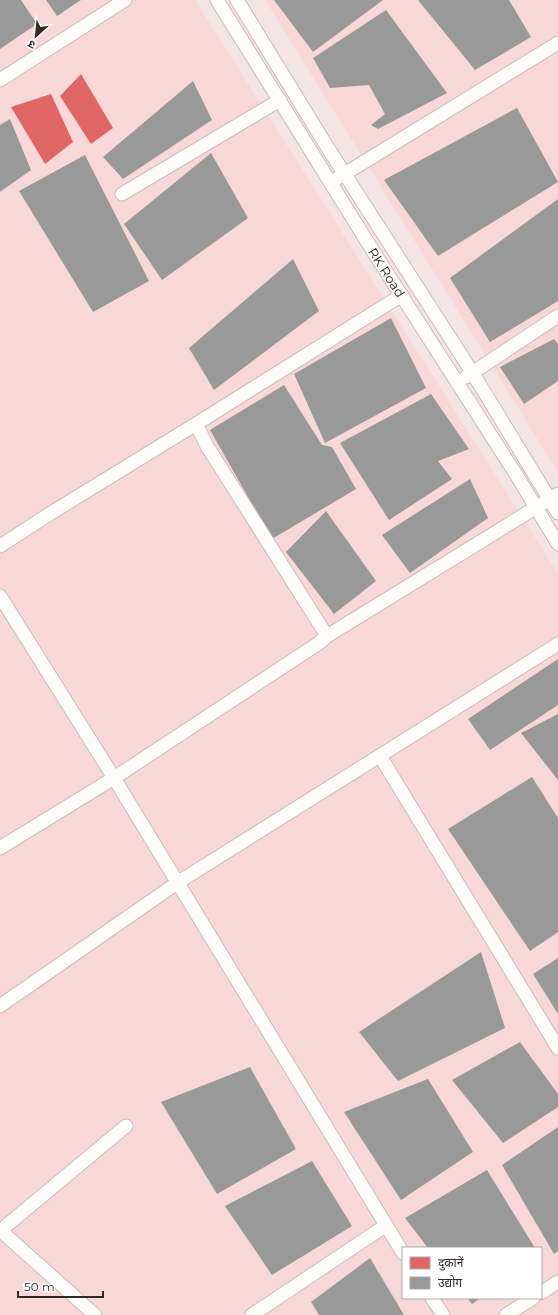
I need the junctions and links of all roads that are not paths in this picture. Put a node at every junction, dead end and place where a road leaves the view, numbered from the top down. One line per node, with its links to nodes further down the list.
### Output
1 (125, 0): 5 (street)
2 (217, 0): 6 (street, RK Road)
3 (237, 0): 7 (street, RK Road)
4 (558, 43): 7 (street)
5 (0, 80)
6 (280, 100): 8 (street, RK Road); 9 (street)
7 (345, 174): 8 (street); 12 (street, RK Road)
8 (331, 183): 10 (street, RK Road)
9 (122, 194)
10 (402, 295): 13 (street, RK Road); 14 (street)
11 (558, 316): 12 (street)
12 (472, 372): 13 (street); 15 (street, RK Road)
13 (458, 383): 16 (street, RK Road)
14 (196, 424): 19 (street); 21 (street)
15 (554, 496): 16 (street); 17 (street, RK Road)
16 (536, 508): 18 (street, RK Road); 21 (street)
17 (558, 513)
18 (558, 544)
19 (0, 546)
20 (0, 596): 24 (street)
21 (327, 636): 24 (street)
22 (558, 644): 23 (street)
23 (380, 756): 26 (street); 28 (street)
24 (114, 778): 25 (street); 26 (street)
25 (0, 848)
26 (177, 883): 27 (street); 30 (street)
27 (0, 1006)
28 (558, 1048)
29 (126, 1126): 31 (street)
30 (385, 1226): 32 (street); 38 (street)
31 (0, 1231): 37 (street)
32 (402, 1252)
33 (558, 1282): 34 (street)
34 (542, 1292)
35 (433, 1299): 39 (street)
36 (531, 1299): 40 (street)
37 (95, 1315)
38 (252, 1315)
39 (442, 1315)
40 (506, 1315)

